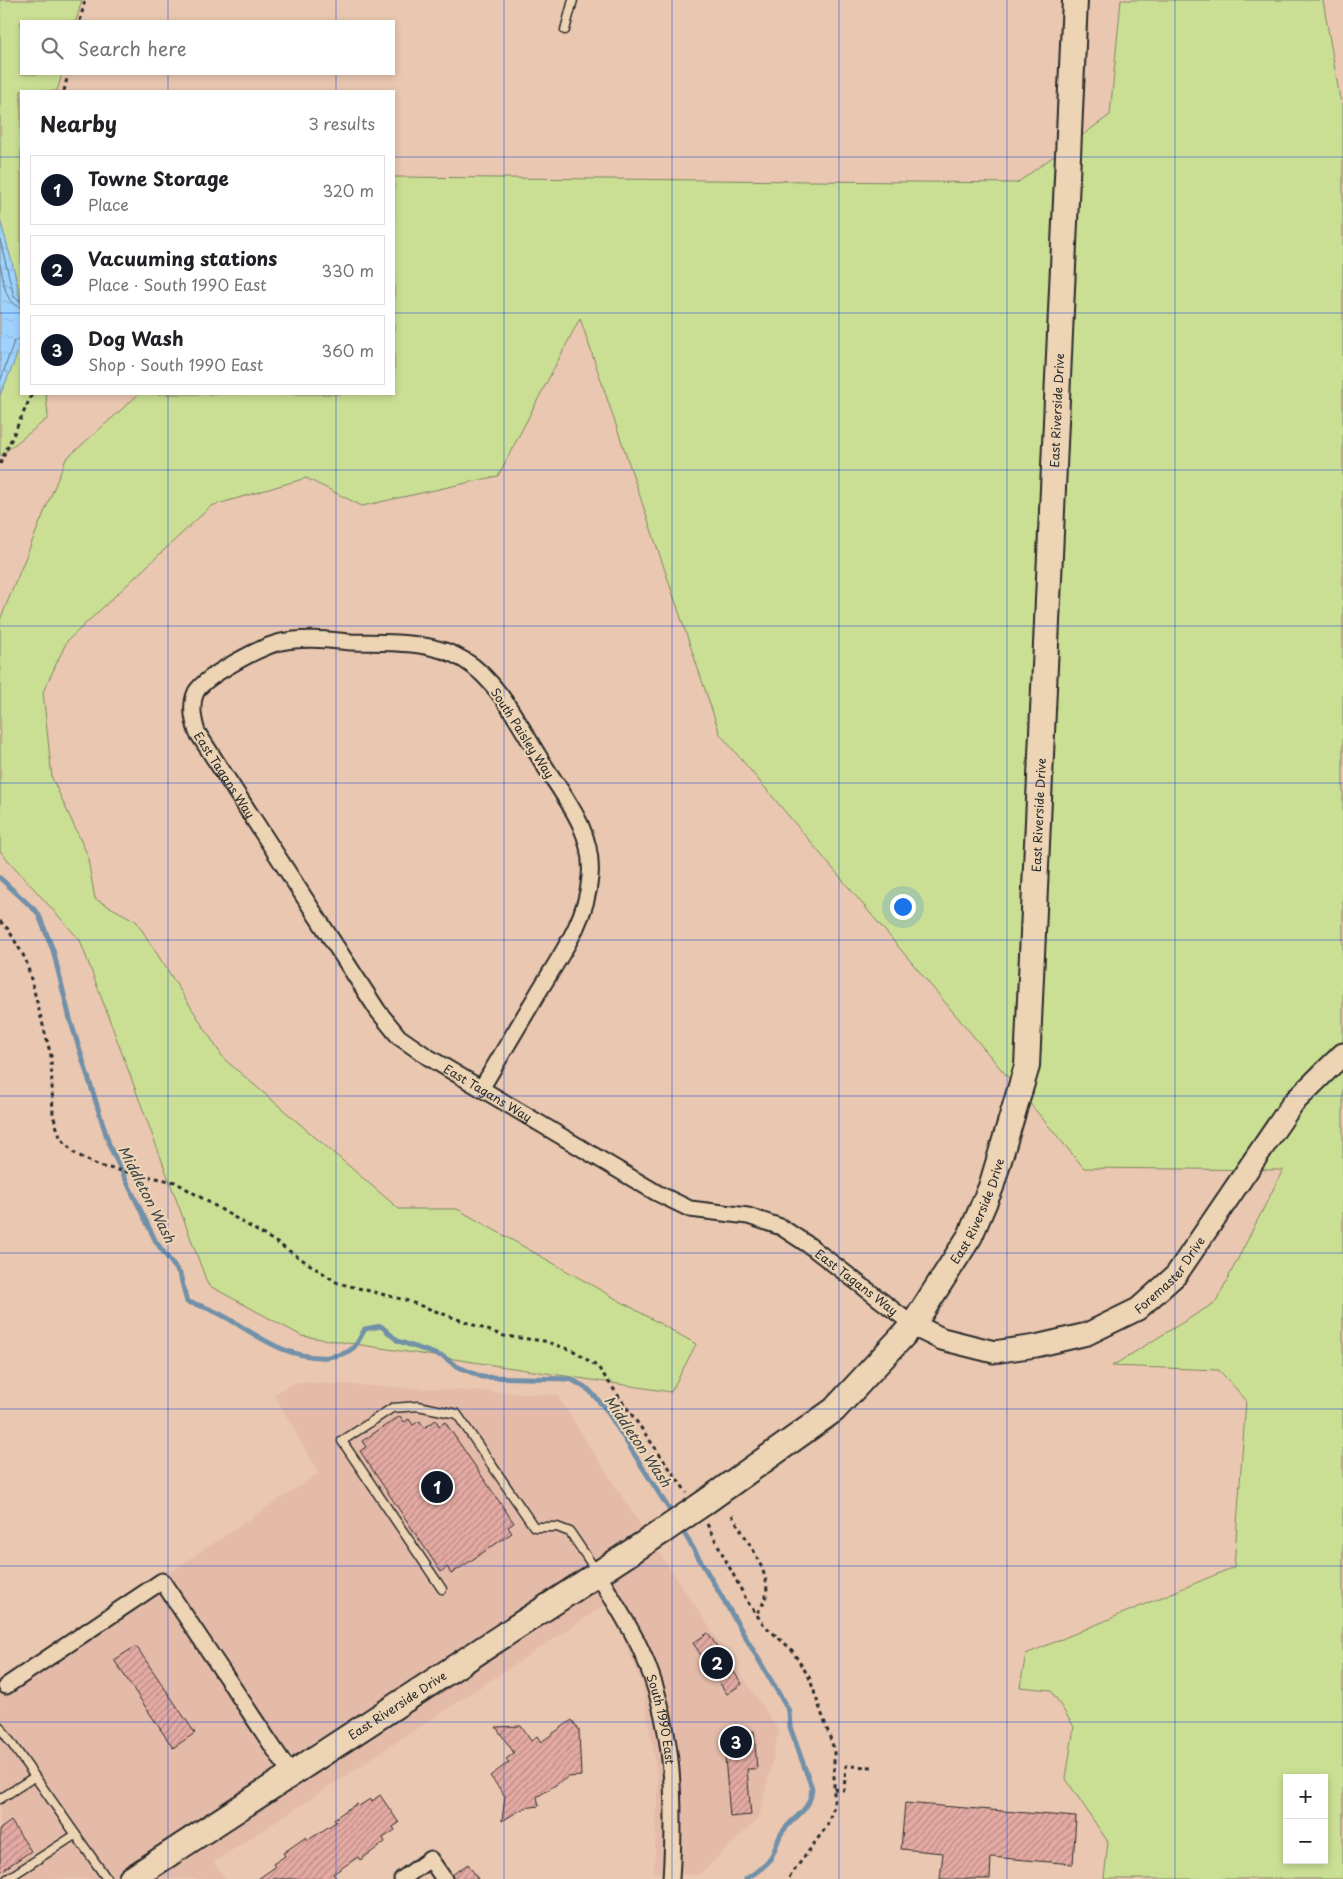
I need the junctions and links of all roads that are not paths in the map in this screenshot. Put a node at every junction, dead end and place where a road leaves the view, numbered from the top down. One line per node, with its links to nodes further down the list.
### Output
1 (572, 0): 3 (lane)
2 (1075, 0): 7 (main road, East Riverside Drive)
3 (565, 30)
4 (192, 713): 6 (street, East Tagans Way); 6 (street, South Paisley Way)
5 (1343, 1054): 7 (main road, Foremaster Drive)
6 (481, 1089): 7 (street, East Tagans Way)
7 (914, 1325): 8 (main road, East Riverside Drive, bridge)
8 (598, 1574): 9 (lane); 12 (main road, East Riverside Drive); 21 (street, South 1990 East)
9 (442, 1589)
10 (3, 1688): 12 (street)
11 (0, 1727): 13 (lane)
12 (291, 1774): 18 (main road, East Riverside Drive)
13 (34, 1778): 14 (lane); 15 (lane)
14 (0, 1800)
15 (75, 1835): 16 (lane); 17 (lane)
16 (7, 1879)
17 (107, 1879)
18 (131, 1879)
19 (402, 1879): 20 (street)
20 (444, 1879)
21 (671, 1879)

